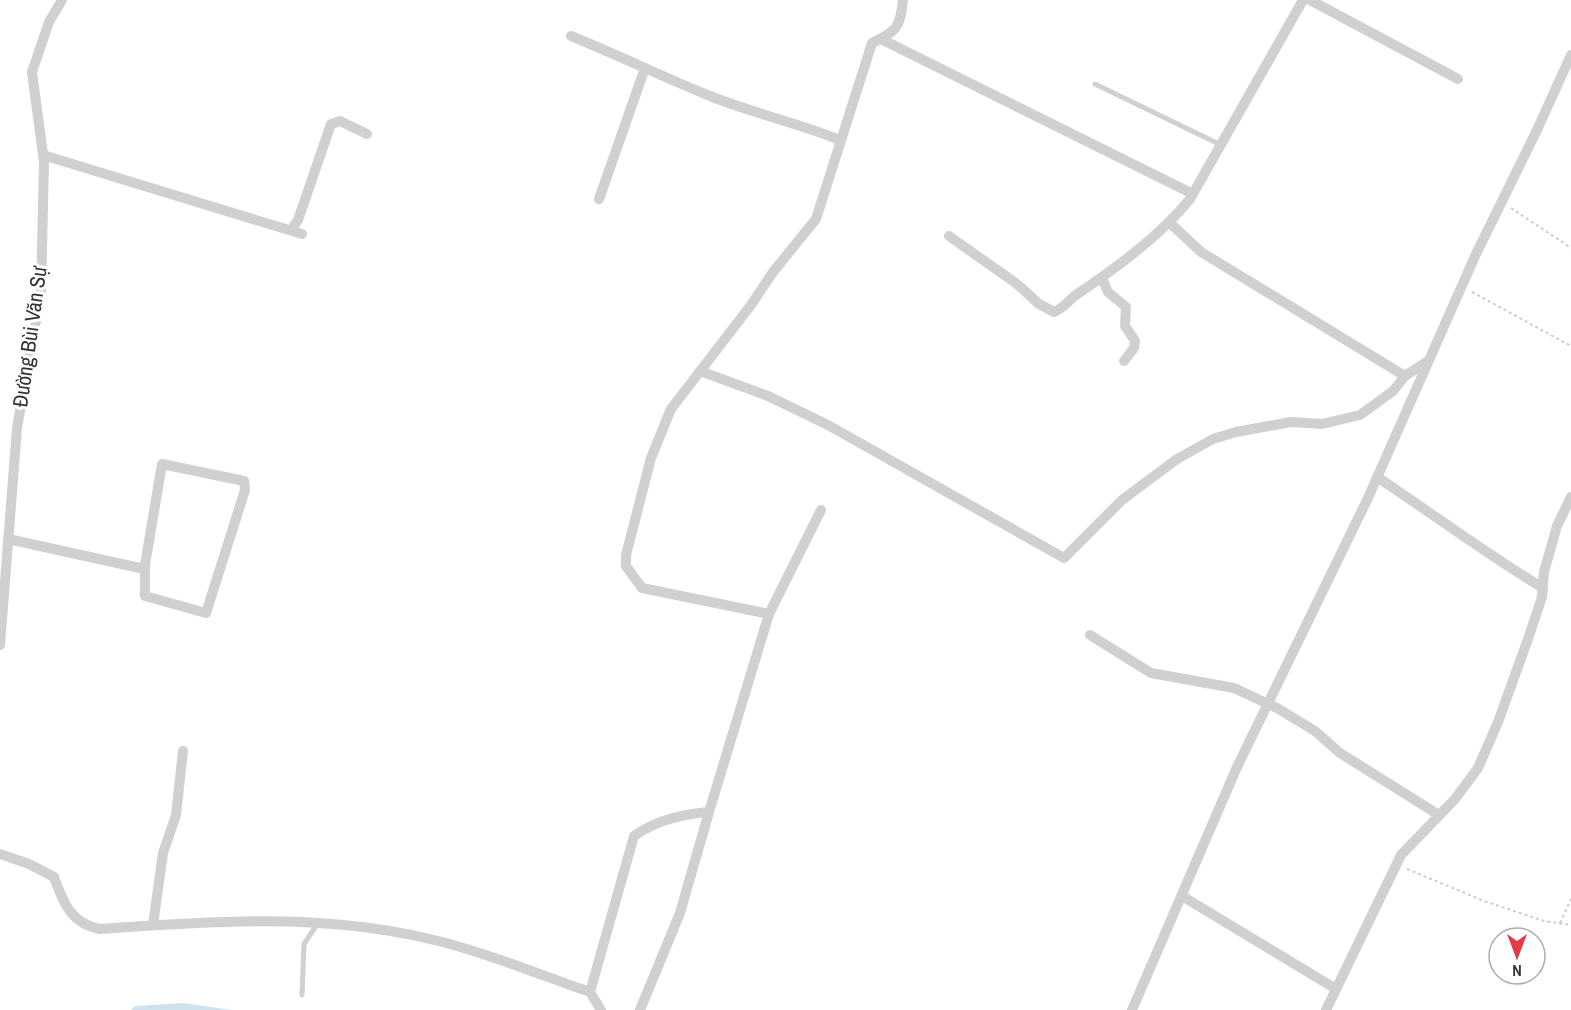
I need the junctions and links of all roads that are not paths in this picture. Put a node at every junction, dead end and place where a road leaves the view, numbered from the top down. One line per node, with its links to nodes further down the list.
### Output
1 (62, 0): 14 (street, Đường Bùi Văn Sự)
2 (903, 0): 6 (street)
3 (1303, 0): 13 (street)
4 (1310, 0): 9 (street)
5 (571, 36): 8 (street)
6 (881, 39): 12 (street); 15 (street)
7 (1571, 55): 21 (street)
8 (645, 68): 12 (street); 16 (street)
9 (1458, 79)
10 (1095, 84): 13 (lane)
11 (367, 134): 14 (street)
12 (840, 140): 22 (street)
13 (1221, 145): 15 (street)
14 (43, 156): 27 (street, Đường Bùi Văn Sự)
15 (1193, 194): 17 (street)
16 (599, 199)
17 (1170, 223): 19 (street); 23 (street)
18 (949, 236): 19 (street)
19 (1102, 278): 20 (street)
20 (1124, 361)
21 (1428, 361): 23 (street); 24 (street)
22 (700, 370): 23 (street); 30 (street)
23 (1406, 376)
24 (1377, 477): 29 (street); 33 (street)
25 (1571, 496): 29 (street)
26 (820, 510): 30 (street)
27 (8, 539): 28 (street); 32 (street, Đường Bùi Văn Sự)
28 (145, 565): 28 (street)
29 (1543, 588): 36 (street)
30 (769, 614): 35 (street)
31 (1090, 635): 33 (street)
32 (0, 645)
33 (1268, 704): 36 (street); 38 (street)
34 (183, 752): 40 (street)
35 (709, 812): 42 (street); 45 (street)
36 (1439, 815): 41 (street)
37 (0, 854): 40 (street)
38 (1182, 896): 41 (street); 46 (street)
39 (318, 923): 40 (street); 42 (street); 43 (lane)
40 (153, 925)
41 (1336, 989): 47 (street)
42 (590, 992): 44 (street)
43 (302, 995)
44 (600, 1010)
45 (640, 1010)
46 (1132, 1010)
47 (1326, 1010)

